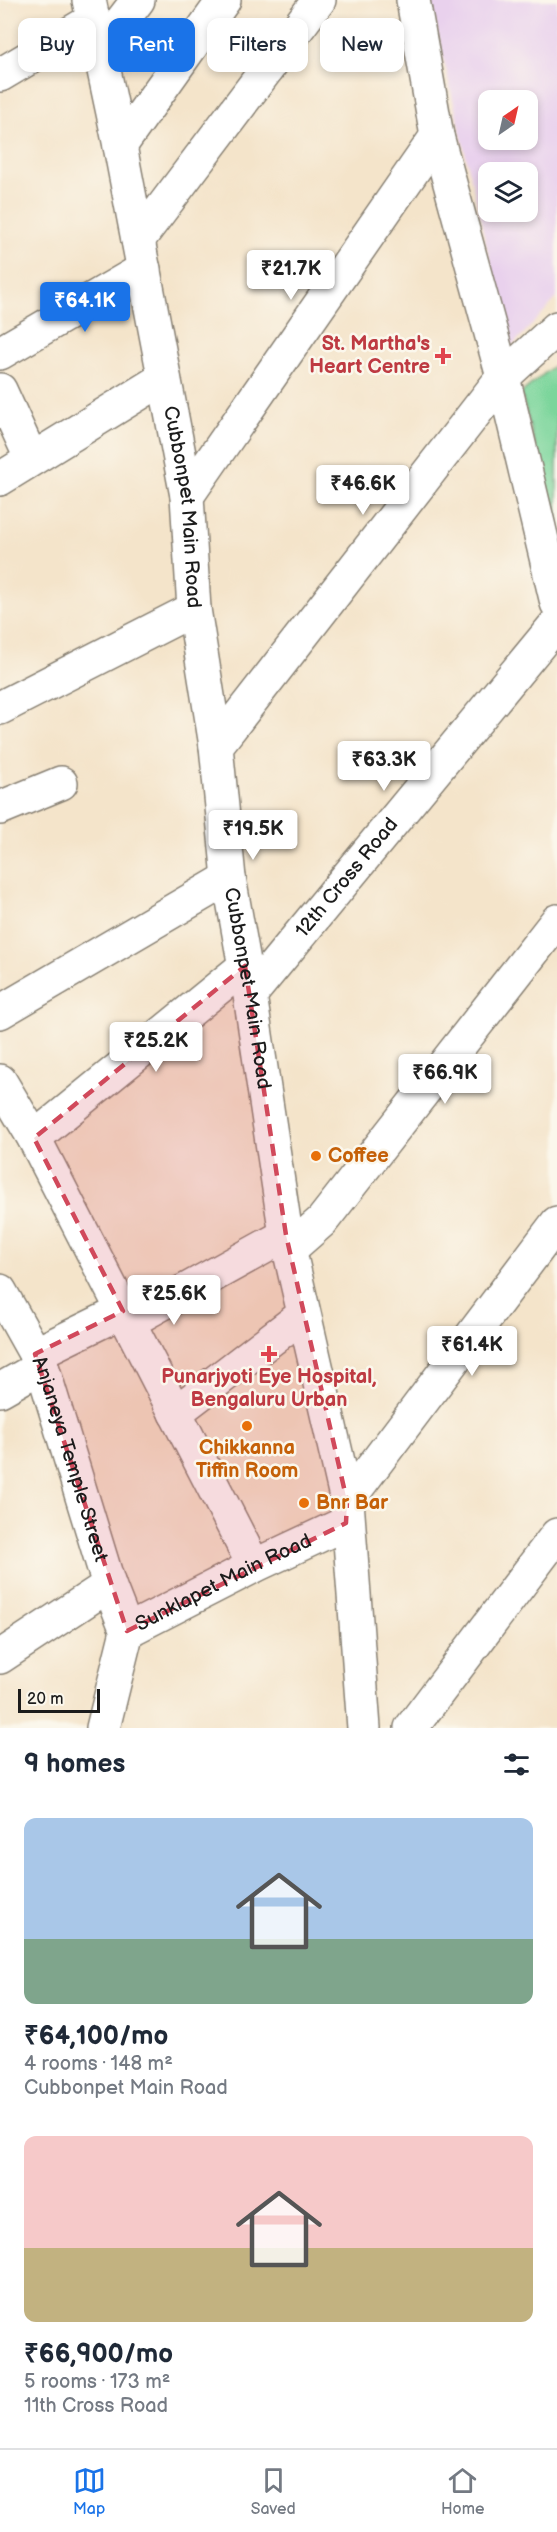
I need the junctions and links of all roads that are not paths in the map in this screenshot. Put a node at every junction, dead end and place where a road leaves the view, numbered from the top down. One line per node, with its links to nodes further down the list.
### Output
1 (138, 0): 5 (street)
2 (224, 0): 10 (street)
3 (319, 0): 11 (street)
4 (413, 0): 9 (street)
5 (96, 22)
6 (96, 38): 10 (street, Cubbonpet Main Road)
7 (18, 65): 8 (street)
8 (0, 75)
9 (437, 136): 14 (street); 19 (street)
10 (120, 146): 11 (street, Cubbonpet Main Road)
11 (141, 255): 13 (street); 15 (street, Cubbonpet Main Road)
12 (557, 328): 14 (street)
13 (0, 352)
14 (503, 377): 20 (street); 24 (street)
15 (164, 378): 17 (street); 19 (street, Cubbonpet Main Road)
16 (0, 390): 17 (street)
17 (31, 458): 18 (street)
18 (0, 479)
19 (187, 496): 21 (street, Cubbonpet Main Road)
20 (557, 603)
21 (194, 609): 23 (street); 24 (street, Cubbonpet Main Road)
22 (557, 622): 29 (street, 12th Cross Road)
23 (0, 708)
24 (216, 746): 27 (street, Cubbonpet Main Road)
25 (61, 783): 26 (street)
26 (0, 808)
27 (229, 878): 29 (street, Cubbonpet Main Road); 30 (street)
28 (557, 921): 34 (street)
29 (248, 980): 32 (street, 12th Cross Road); 34 (street, Cubbonpet Main Road)
30 (0, 1012)
31 (0, 1081): 32 (street)
32 (34, 1138): 36 (street)
33 (557, 1223): 41 (street)
34 (288, 1242): 36 (street); 37 (street, Cubbonpet Main Road)
35 (0, 1292): 38 (street, Anjaneya Temple Street)
36 (123, 1311): 38 (street); 40 (street)
37 (303, 1316): 40 (street); 41 (street, Cubbonpet Main Road)
38 (38, 1360): 39 (street); 44 (street, Anjaneya Temple Street)
39 (0, 1390)
40 (175, 1413): 43 (street)
41 (346, 1512): 43 (street, Sunklapet Main Road); 47 (street, Cubbonpet Main Road)
42 (557, 1534): 49 (street)
43 (254, 1566): 45 (street, Sunklapet Main Road)
44 (110, 1585): 45 (street, Anjaneya Temple Street); 46 (street)
45 (127, 1631): 48 (street, Sunklapet Main Road)
46 (0, 1657)
47 (363, 1727)
48 (103, 1728)
49 (411, 1728)

